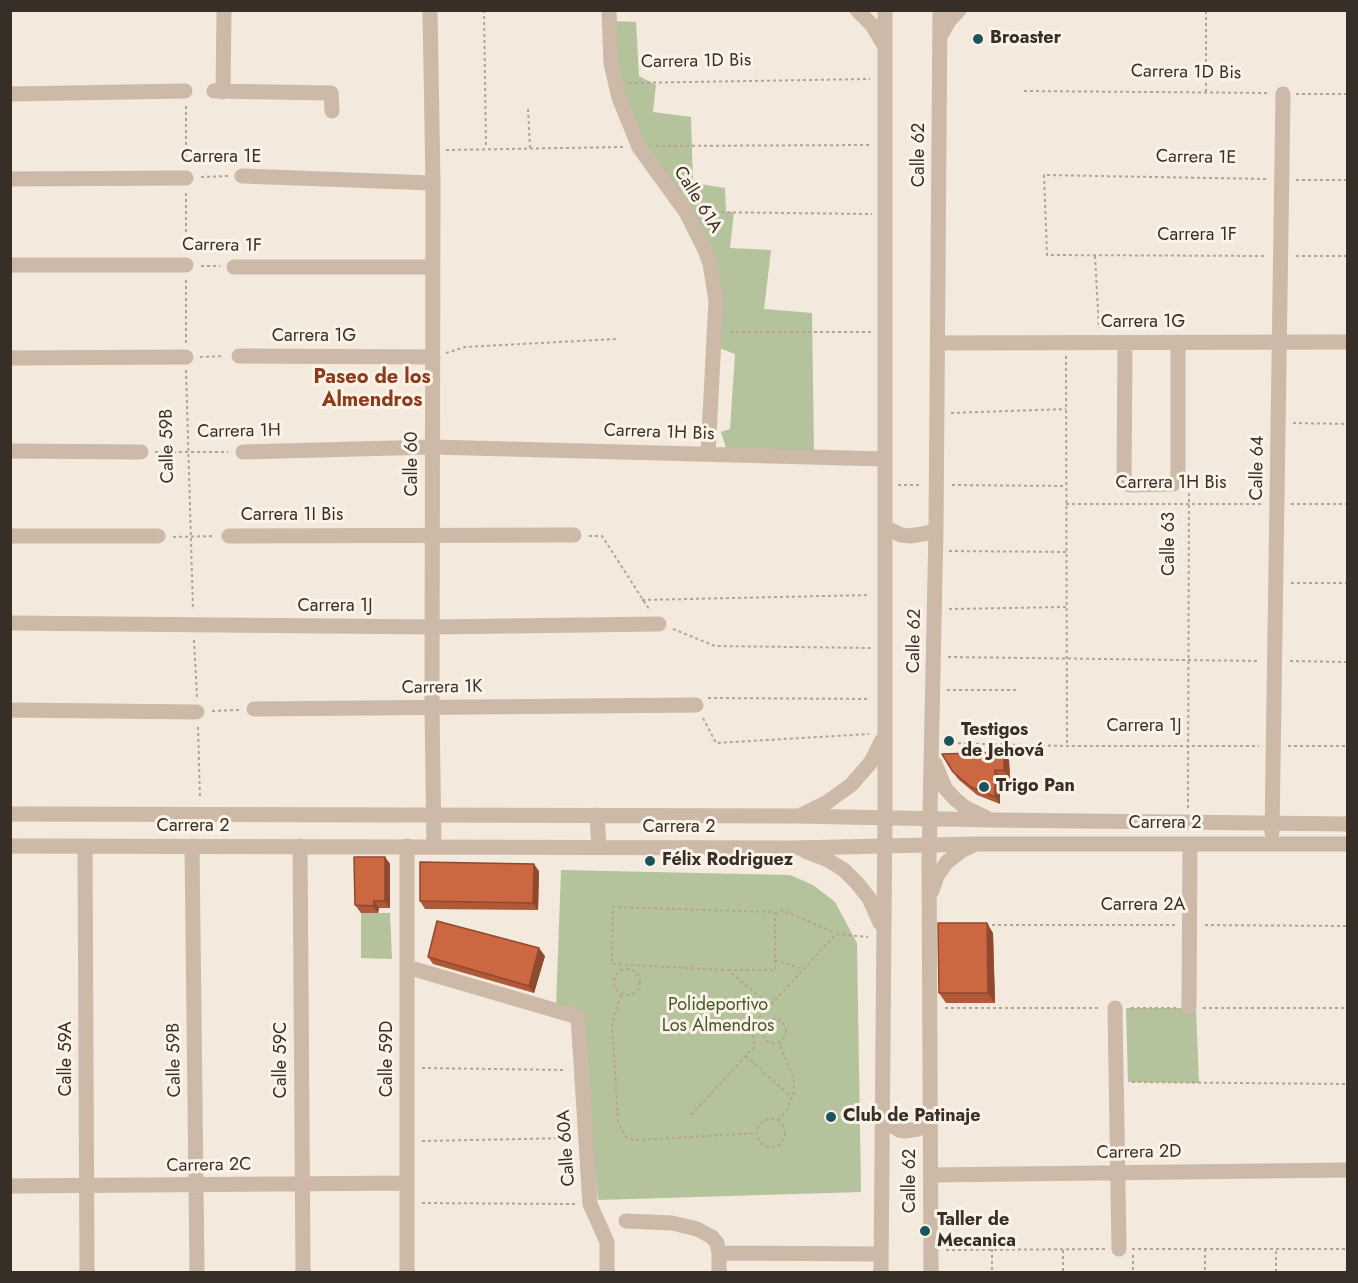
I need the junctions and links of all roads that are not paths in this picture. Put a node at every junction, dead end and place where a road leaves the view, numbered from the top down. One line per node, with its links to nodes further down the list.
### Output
1 (224, 10): 13 (street)
2 (430, 10): 17 (street, Calle 60)
3 (609, 10): 35 (street, Calle 61A)
4 (856, 10): 9 (street)
5 (885, 10): 9 (street, Calle 62)
6 (940, 10): 8 (street, Calle 62)
7 (959, 10): 8 (street)
8 (940, 38): 26 (street, Calle 62)
9 (885, 48): 36 (street, Calle 62)
10 (185, 92): 11 (street)
11 (10, 94)
12 (1283, 94): 24 (street, Calle 64)
13 (332, 111)
14 (242, 176): 17 (street, Carrera 1E)
15 (186, 178): 16 (street, Carrera 1E)
16 (10, 179)
17 (433, 183): 21 (street, Calle 60)
18 (10, 265): 19 (street, Carrera 1F)
19 (186, 265)
20 (234, 267): 21 (street, Carrera 1F)
21 (432, 267): 29 (street, Calle 60)
22 (1125, 342): 23 (street, Carrera 1G); 23 (street); 26 (street, Carrera 1G)
23 (1178, 342): 24 (street, Carrera 1G)
24 (1279, 342): 25 (street, Carrera 1G); 61 (street, Calle 64)
25 (1347, 342)
26 (938, 343): 38 (street, Calle 62)
27 (239, 356): 29 (street, Carrera 1G)
28 (186, 357): 30 (street)
29 (434, 357): 31 (street, Calle 60)
30 (10, 358)
31 (433, 447): 34 (street, Carrera 1H); 35 (street, Carrera 1H Bis); 39 (street, Calle 60)
32 (10, 451): 33 (street)
33 (141, 452)
34 (243, 452)
35 (708, 454): 36 (street, Carrera 1H Bis)
36 (885, 459): 37 (street, Calle 62)
37 (885, 527): 38 (street); 52 (street, Calle 62)
38 (936, 529): 53 (street, Calle 62)
39 (432, 535): 42 (street, Carrera 1I Bis); 43 (street, Carrera 1I Bis); 46 (street, Calle 60)
40 (10, 536): 41 (street)
41 (158, 536)
42 (229, 536)
43 (574, 536)
44 (10, 623): 46 (street, Carrera 1J)
45 (659, 624): 46 (street, Carrera 1J)
46 (433, 627): 48 (street, Calle 60)
47 (696, 705): 48 (street, Carrera 1K)
48 (432, 707): 49 (street, Carrera 1K); 55 (street, Calle 60)
49 (254, 709)
50 (10, 710): 51 (street)
51 (197, 711)
52 (878, 734): 57 (street); 58 (street, Calle 62)
53 (936, 746): 59 (street, Calle 62); 60 (street)
54 (10, 814): 55 (street, Carrera 2)
55 (435, 815): 56 (street, Carrera 2); 73 (street, Calle 60)
56 (597, 815): 57 (street, Carrera 2); 74 (street)
57 (797, 816): 58 (street, Carrera 2)
58 (885, 818): 59 (street, Carrera 2); 75 (street, Calle 62)
59 (930, 819): 60 (street, Carrera 2); 72 (street, Calle 62)
60 (992, 820): 61 (street, Carrera 2)
61 (1272, 823): 62 (street, Carrera 2); 65 (street, Calle 64)
62 (1347, 824)
63 (976, 844): 64 (street, Carrera 2); 72 (street, Carrera 2); 77 (street)
64 (1190, 844): 65 (street, Carrera 2); 81 (street)
65 (1272, 844): 66 (street, Carrera 2)
66 (1347, 844)
67 (10, 846): 68 (street, Carrera 2)
68 (85, 846): 69 (street, Carrera 2); 91 (street, Calle 59A)
69 (192, 846): 70 (street, Carrera 2); 89 (street, Calle 59B)
70 (300, 846): 71 (street, Carrera 2); 88 (street, Calle 59C)
71 (407, 846): 73 (street, Carrera 2); 79 (street, Calle 59D)
72 (930, 846): 75 (street, Carrera 2); 77 (street, Calle 62)
73 (434, 847): 74 (street, Carrera 2)
74 (599, 847): 76 (street, Carrera 2)
75 (884, 847): 76 (street, Carrera 2); 78 (street, Calle 62)
76 (794, 848): 78 (street)
77 (930, 900): 83 (street, Calle 62)
78 (875, 934): 82 (street, Calle 62)
79 (407, 968): 87 (street, Calle 59D); 100 (street, Calle 60A)
80 (1115, 1008): 85 (street)
81 (1189, 1008)
82 (882, 1111): 83 (street); 95 (street, Calle 62)
83 (930, 1114): 86 (street, Calle 62)
84 (1347, 1170): 85 (street, Carrera 2D)
85 (1119, 1173): 86 (street, Carrera 2D); 93 (street)
86 (931, 1175): 103 (street, Calle 62)
87 (407, 1183): 88 (street, Carrera 2C); 99 (street, Calle 59D)
88 (302, 1184): 89 (street, Carrera 2C); 98 (street, Calle 59C)
89 (196, 1185): 91 (street, Carrera 2C); 97 (street, Calle 59B)
90 (10, 1186): 91 (street, Carrera 2C)
91 (87, 1187): 96 (street, Calle 59A)
92 (626, 1221): 94 (street)
93 (1126, 1249)
94 (719, 1253): 95 (street); 101 (street)
95 (881, 1254): 102 (street, Calle 62)
96 (87, 1272)
97 (197, 1272)
98 (303, 1272)
99 (407, 1272)
100 (607, 1272)
101 (719, 1272)
102 (881, 1272)
103 (931, 1272)

